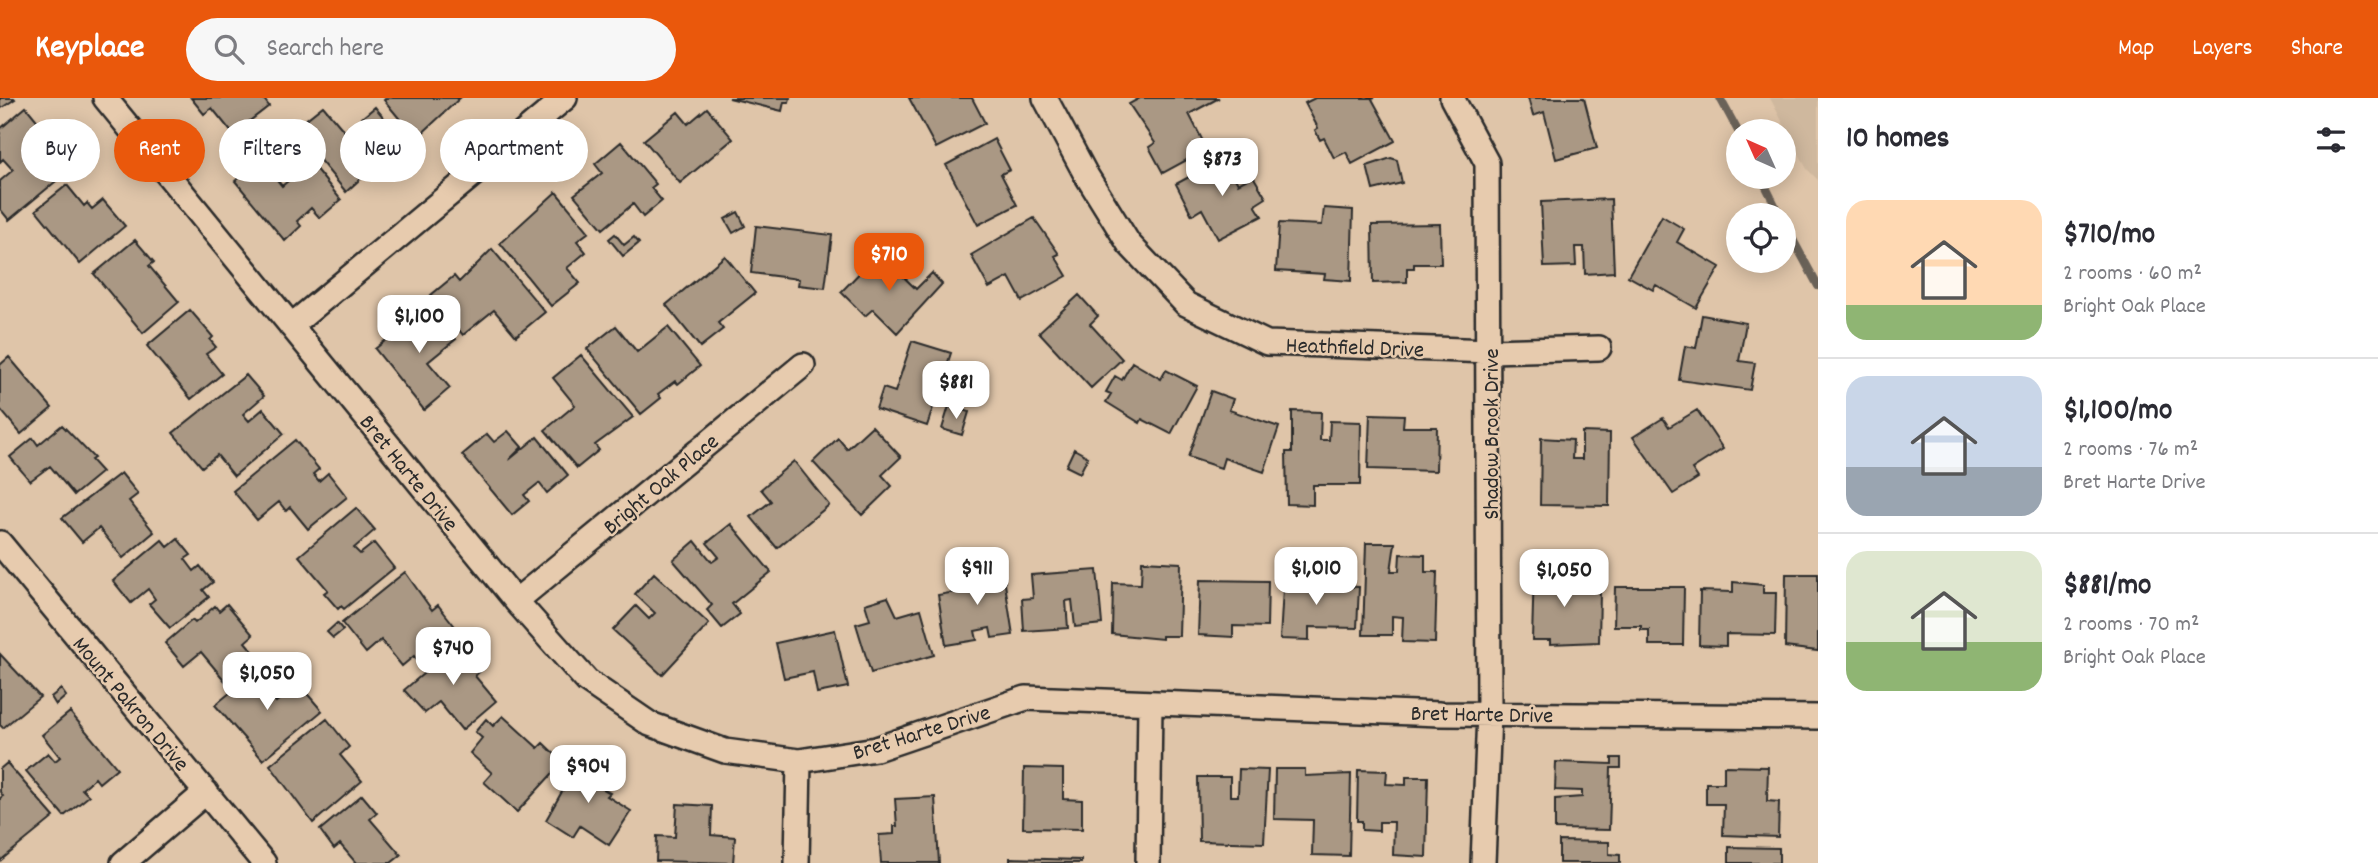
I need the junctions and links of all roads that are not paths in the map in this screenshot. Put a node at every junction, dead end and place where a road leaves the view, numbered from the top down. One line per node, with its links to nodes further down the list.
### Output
1 (105, 98): 5 (street, Bret Harte Drive)
2 (565, 98): 5 (street)
3 (1045, 98): 7 (street, Heathfield Drive)
4 (1452, 98): 7 (street, Shadow Brook Drive)
5 (291, 326): 10 (street, Bret Harte Drive)
6 (1599, 348): 7 (street, Heathfield Drive)
7 (1490, 351): 12 (street, Shadow Brook Drive)
8 (803, 365): 10 (street, Bright Oak Place)
9 (0, 543): 15 (street, Mount Pakron Drive)
10 (516, 601): 14 (street, Bret Harte Drive)
11 (1150, 703): 12 (street, Bret Harte Drive); 14 (street, Bret Harte Drive); 19 (street)
12 (1489, 714): 13 (street, Bret Harte Drive); 20 (street, Shadow Brook Drive)
13 (1818, 717)
14 (799, 761): 18 (street)
15 (206, 792): 16 (street); 17 (street, Mount Pakron Drive)
16 (123, 863)
17 (264, 863)
18 (797, 863)
19 (1148, 863)
20 (1483, 863)

